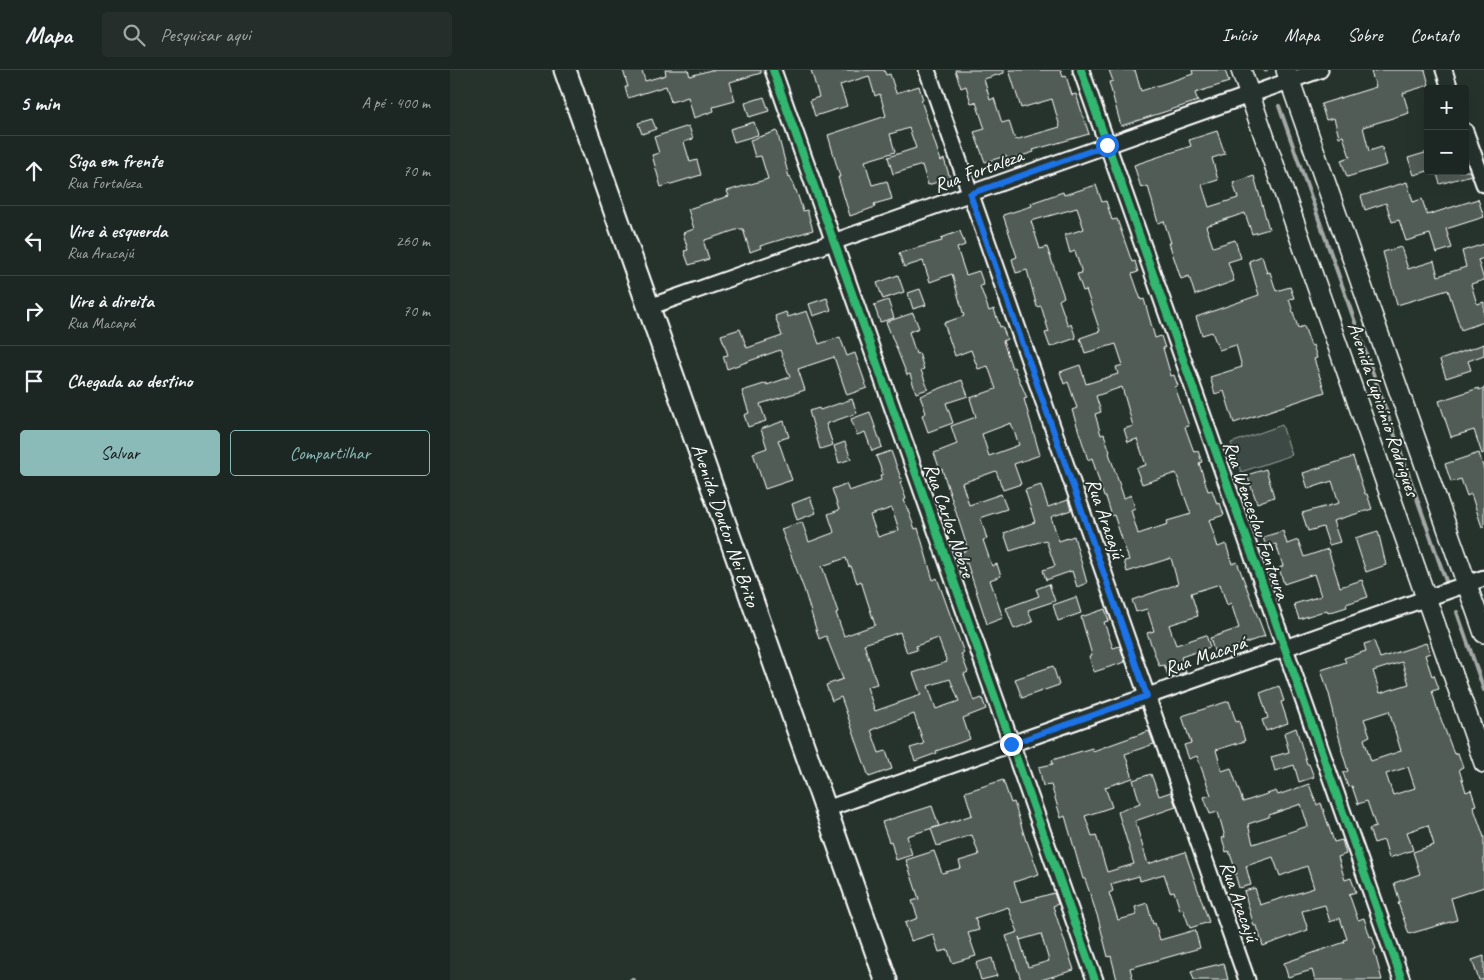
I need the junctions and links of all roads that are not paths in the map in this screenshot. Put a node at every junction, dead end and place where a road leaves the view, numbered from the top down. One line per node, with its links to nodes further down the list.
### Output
1 (565, 70): 16 (main road, Avenida Doutor Nei Brito)
2 (774, 70): 15 (street, Rua Carlos Nobre)
3 (927, 70): 14 (street, Rua Aracajú)
4 (1081, 70): 12 (street, Rua Wenceslau Fontoura)
5 (1242, 70): 10 (street, Avenida Lupicínio Rodrigues)
6 (1320, 70): 8 (street, Rua Fortaleza)
7 (1444, 70): 9 (street)
8 (1288, 75): 10 (street, Rua Fortaleza); 17 (street, Avenida Lupicínio Rodrigues)
9 (1449, 85)
10 (1250, 95): 12 (street, Rua Fortaleza); 18 (street, Avenida Lupicínio Rodrigues)
11 (1469, 142): 13 (street)
12 (1107, 145): 14 (street, Rua Fortaleza); 20 (street, Rua Wenceslau Fontoura)
13 (1484, 184)
14 (970, 194): 15 (street, Rua Fortaleza); 21 (street, Rua Aracajú)
15 (834, 242): 16 (street, Rua Fortaleza); 22 (street, Rua Carlos Nobre)
16 (649, 307): 24 (main road, Avenida Doutor Nei Brito)
17 (1475, 581): 18 (street, Rua Macapá); 19 (street, Avenida Lupicínio Rodrigues)
18 (1427, 598): 20 (street, Rua Macapá); 23 (street, Avenida Lupicínio Rodrigues)
19 (1484, 633)
20 (1285, 648): 21 (street, Rua Macapá); 28 (street, Rua Wenceslau Fontoura)
21 (1147, 696): 22 (street, Rua Macapá); 27 (street, Rua Aracajú)
22 (1011, 744): 24 (street, Rua Macapá); 26 (street, Rua Carlos Nobre)
23 (1484, 762)
24 (826, 809): 25 (main road, Avenida Doutor Nei Brito)
25 (886, 980)
26 (1095, 980)
27 (1246, 980)
28 (1402, 980)

